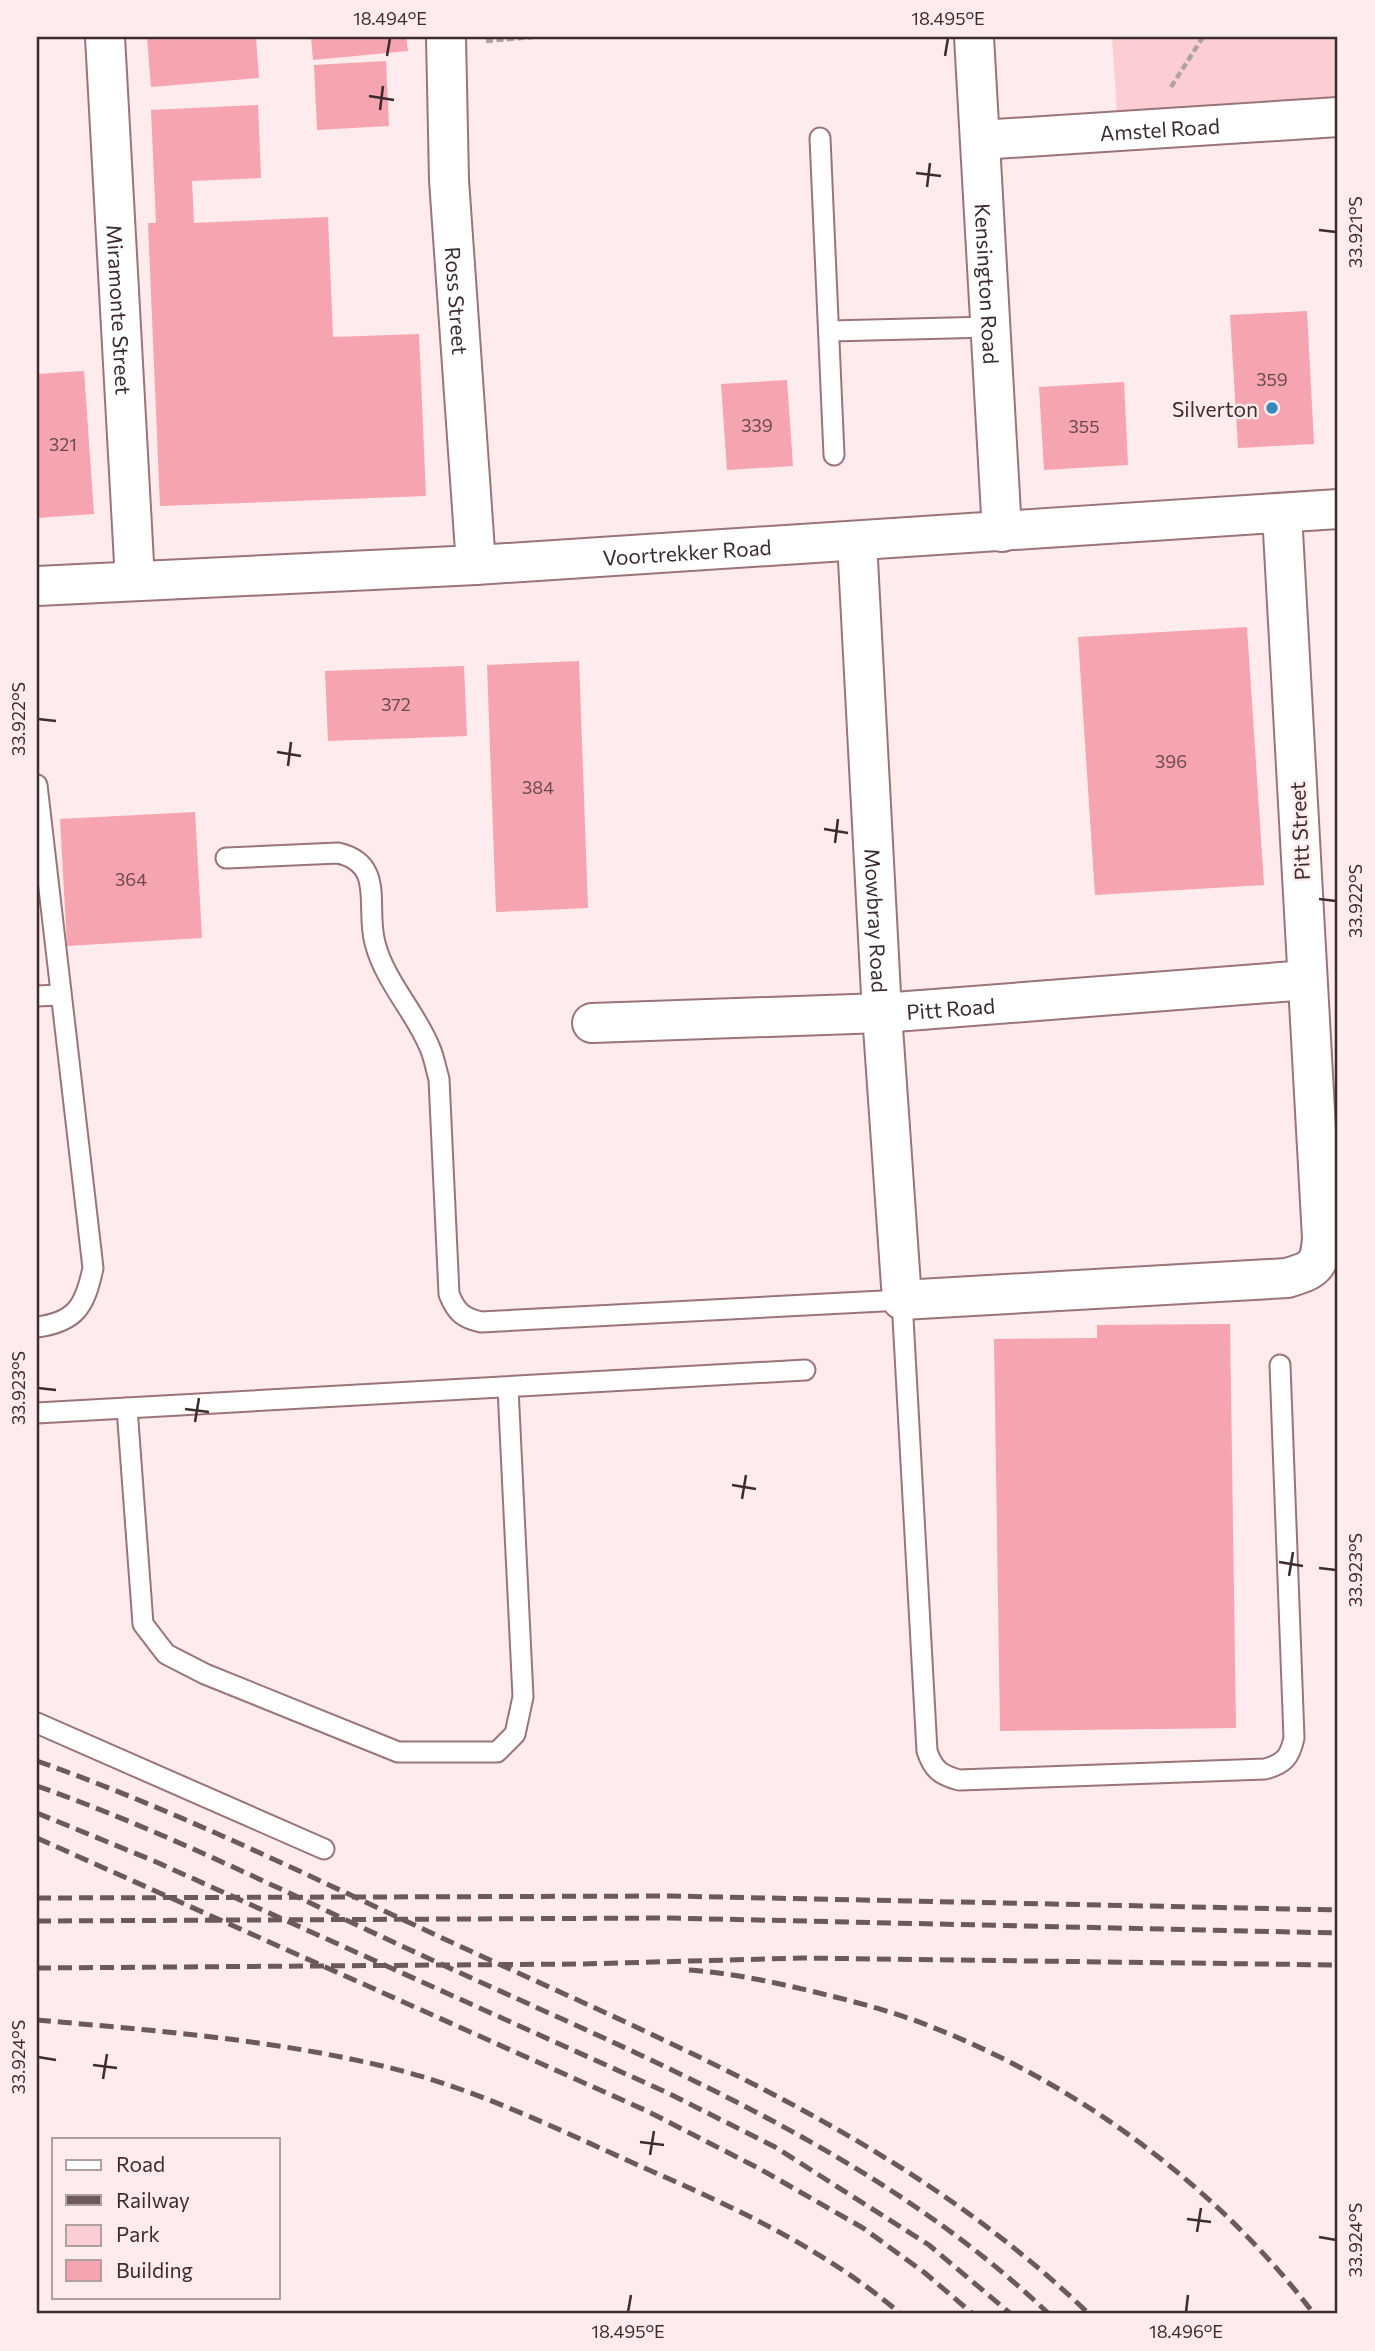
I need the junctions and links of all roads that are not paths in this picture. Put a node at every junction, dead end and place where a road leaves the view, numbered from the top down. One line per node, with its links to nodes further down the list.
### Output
1 (105, 37): 15 (street, Miramonte Street)
2 (974, 37): 6 (street, Kensington Road)
3 (447, 41): 14 (street, Ross Street)
4 (1338, 117): 6 (street, Amstel Road)
5 (820, 138): 8 (lane)
6 (980, 140): 7 (street, Kensington Road)
7 (990, 327): 8 (lane); 12 (street, Kensington Road)
8 (830, 331): 9 (lane)
9 (834, 454)
10 (1338, 509): 11 (street, Voortrekker Road)
11 (1282, 513): 12 (street, Voortrekker Road); 19 (street, Pitt Street)
12 (1002, 532): 13 (street, Voortrekker Road)
13 (856, 541): 14 (street, Voortrekker Road); 22 (street, Mowbray Road)
14 (476, 565): 15 (street, Voortrekker Road)
15 (135, 581): 16 (street, Voortrekker Road)
16 (37, 586)
17 (37, 785): 20 (lane)
18 (226, 858): 24 (lane)
19 (1307, 980): 22 (street, Pitt Road); 24 (street, Pitt Street)
20 (59, 995): 21 (lane); 25 (lane)
21 (37, 996)
22 (882, 1013): 23 (street, Pitt Road); 24 (street, Mowbray Road)
23 (592, 1023)
24 (902, 1300): 26 (lane)
25 (37, 1327)
26 (1280, 1365)
27 (805, 1370): 28 (lane)
28 (508, 1388): 29 (lane); 29 (lane)
29 (127, 1408): 30 (lane)
30 (37, 1413)
31 (37, 1723): 32 (lane)
32 (324, 1849)

